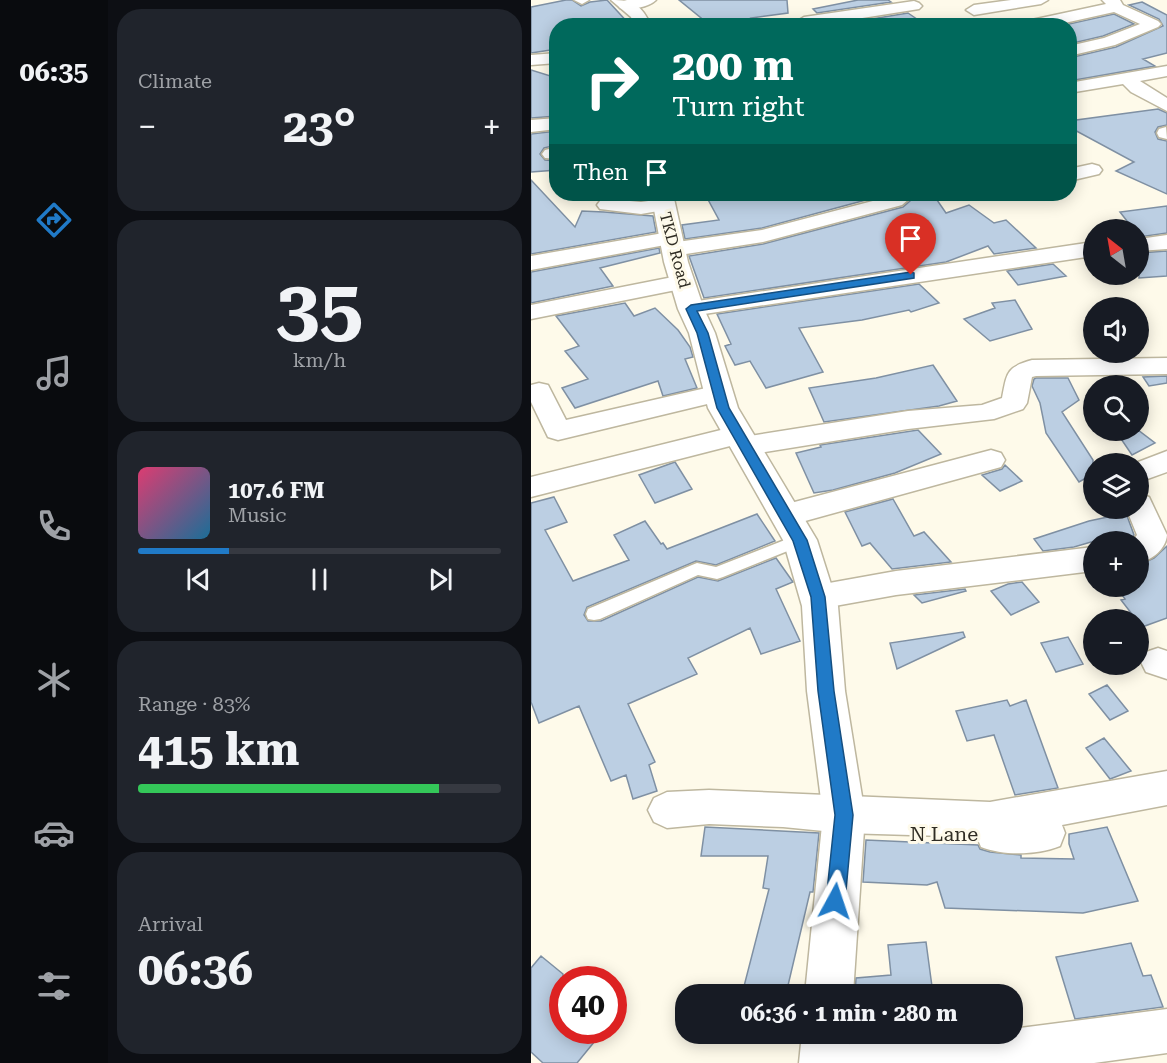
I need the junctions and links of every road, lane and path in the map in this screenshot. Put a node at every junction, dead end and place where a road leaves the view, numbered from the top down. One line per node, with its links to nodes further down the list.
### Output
1 (649, 0): 3 (street)
2 (1041, 0): 7 (street)
3 (622, 2): 8 (street)
4 (1112, 3): 11 (street); 12 (street)
5 (822, 4): 9 (street)
6 (914, 6): 10 (street)
7 (974, 10)
8 (639, 18)
9 (812, 18)
10 (837, 18)
11 (1057, 18)
12 (1109, 42): 13 (street); 16 (street)
13 (1077, 49)
14 (549, 59): 15 (street)
15 (531, 60)
16 (1167, 71): 17 (street)
17 (1127, 78): 18 (street); 19 (street)
18 (1077, 87)
19 (1167, 106)
20 (549, 124): 21 (street)
21 (531, 126)
22 (1092, 170): 23 (street)
23 (1077, 173)
24 (895, 201): 26 (street)
25 (607, 205): 26 (street)
26 (667, 221): 30 (street); 31 (street, TKD Road)
27 (1167, 242): 28 (street)
28 (1149, 244)
29 (1083, 250): 31 (street)
30 (531, 263)
31 (687, 295): 32 (street); 35 (street, TKD Road)
32 (531, 312)
33 (1167, 366): 36 (street)
34 (531, 393): 35 (street)
35 (719, 393): 36 (street, TKD Road)
36 (742, 441): 40 (street); 42 (street, TKD Road)
37 (991, 460): 42 (street)
38 (1167, 461): 39 (street)
39 (1149, 468)
40 (531, 488)
41 (1145, 519): 43 (street)
42 (793, 528): 45 (street, TKD Road); 46 (lane)
43 (1149, 541)
44 (1083, 560): 45 (street)
45 (818, 597): 49 (street, TKD Road)
46 (594, 614)
47 (1167, 788): 49 (street)
48 (667, 810): 49 (street)
49 (843, 825): 50 (street, N Lane); 51 (street, TKD Road)
50 (1046, 833)
51 (830, 984)
52 (1167, 1031): 55 (street)
53 (825, 1044): 54 (street)
54 (824, 1063)
55 (859, 1063)

